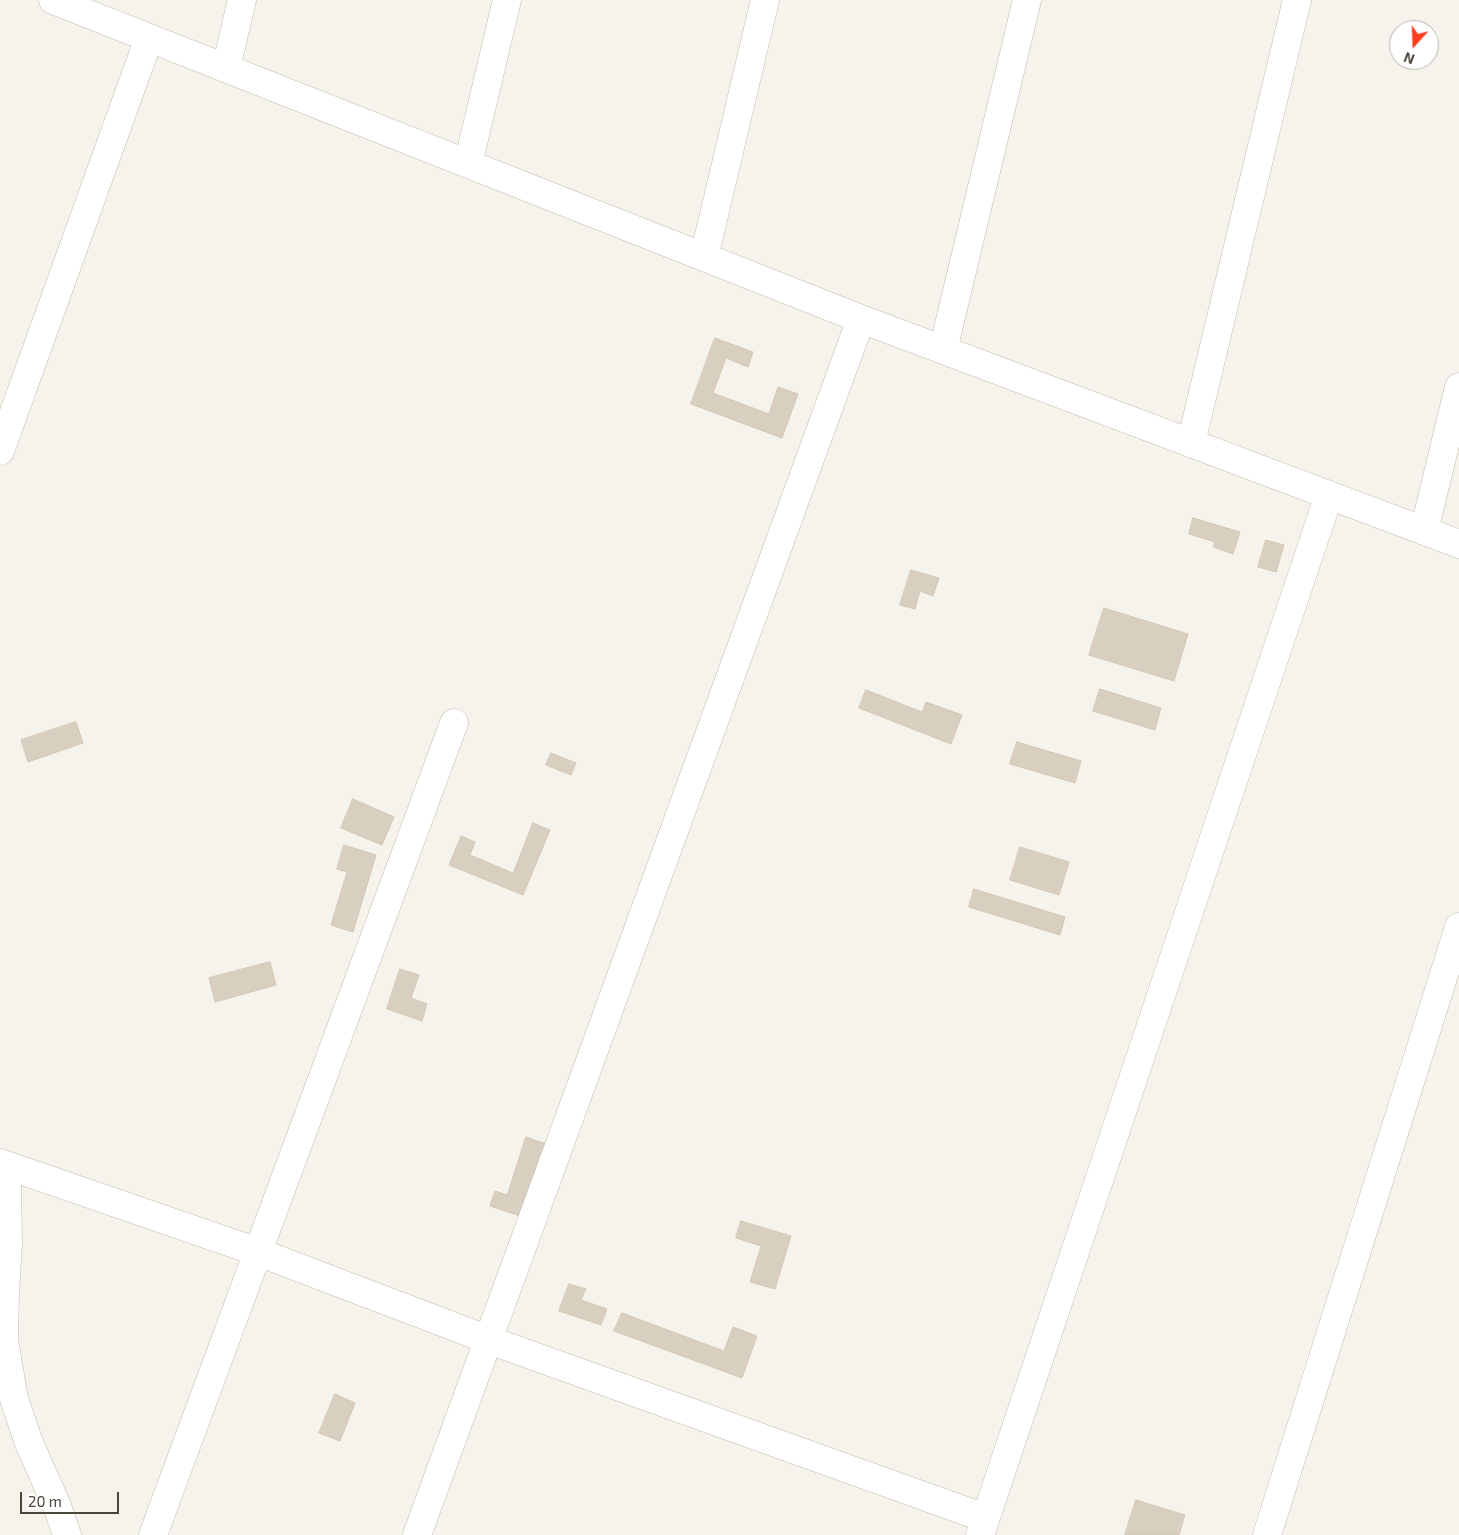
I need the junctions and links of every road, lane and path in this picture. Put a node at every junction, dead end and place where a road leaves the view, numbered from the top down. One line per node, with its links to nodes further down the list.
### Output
1 (53, 0): 7 (street)
2 (242, 0): 8 (street)
3 (507, 0): 9 (street)
4 (765, 0): 10 (street)
5 (1027, 0): 12 (street)
6 (1297, 0): 14 (street)
7 (149, 38): 8 (street); 15 (street)
8 (226, 68): 9 (street)
9 (468, 164): 10 (street)
10 (704, 257): 11 (street)
11 (861, 319): 12 (street); 23 (street)
12 (943, 350): 14 (street)
13 (1459, 387): 17 (street)
14 (1191, 443): 16 (street)
15 (0, 451)
16 (1328, 495): 17 (street); 24 (street)
17 (1424, 531): 18 (street)
18 (1459, 544)
19 (454, 724): 22 (street)
20 (1459, 927): 28 (street)
21 (0, 1163): 22 (street); 25 (street)
22 (258, 1252): 23 (street); 26 (street)
23 (489, 1340): 24 (street); 27 (street)
24 (983, 1527)
25 (66, 1535)
26 (153, 1535)
27 (417, 1535)
28 (1267, 1535)

